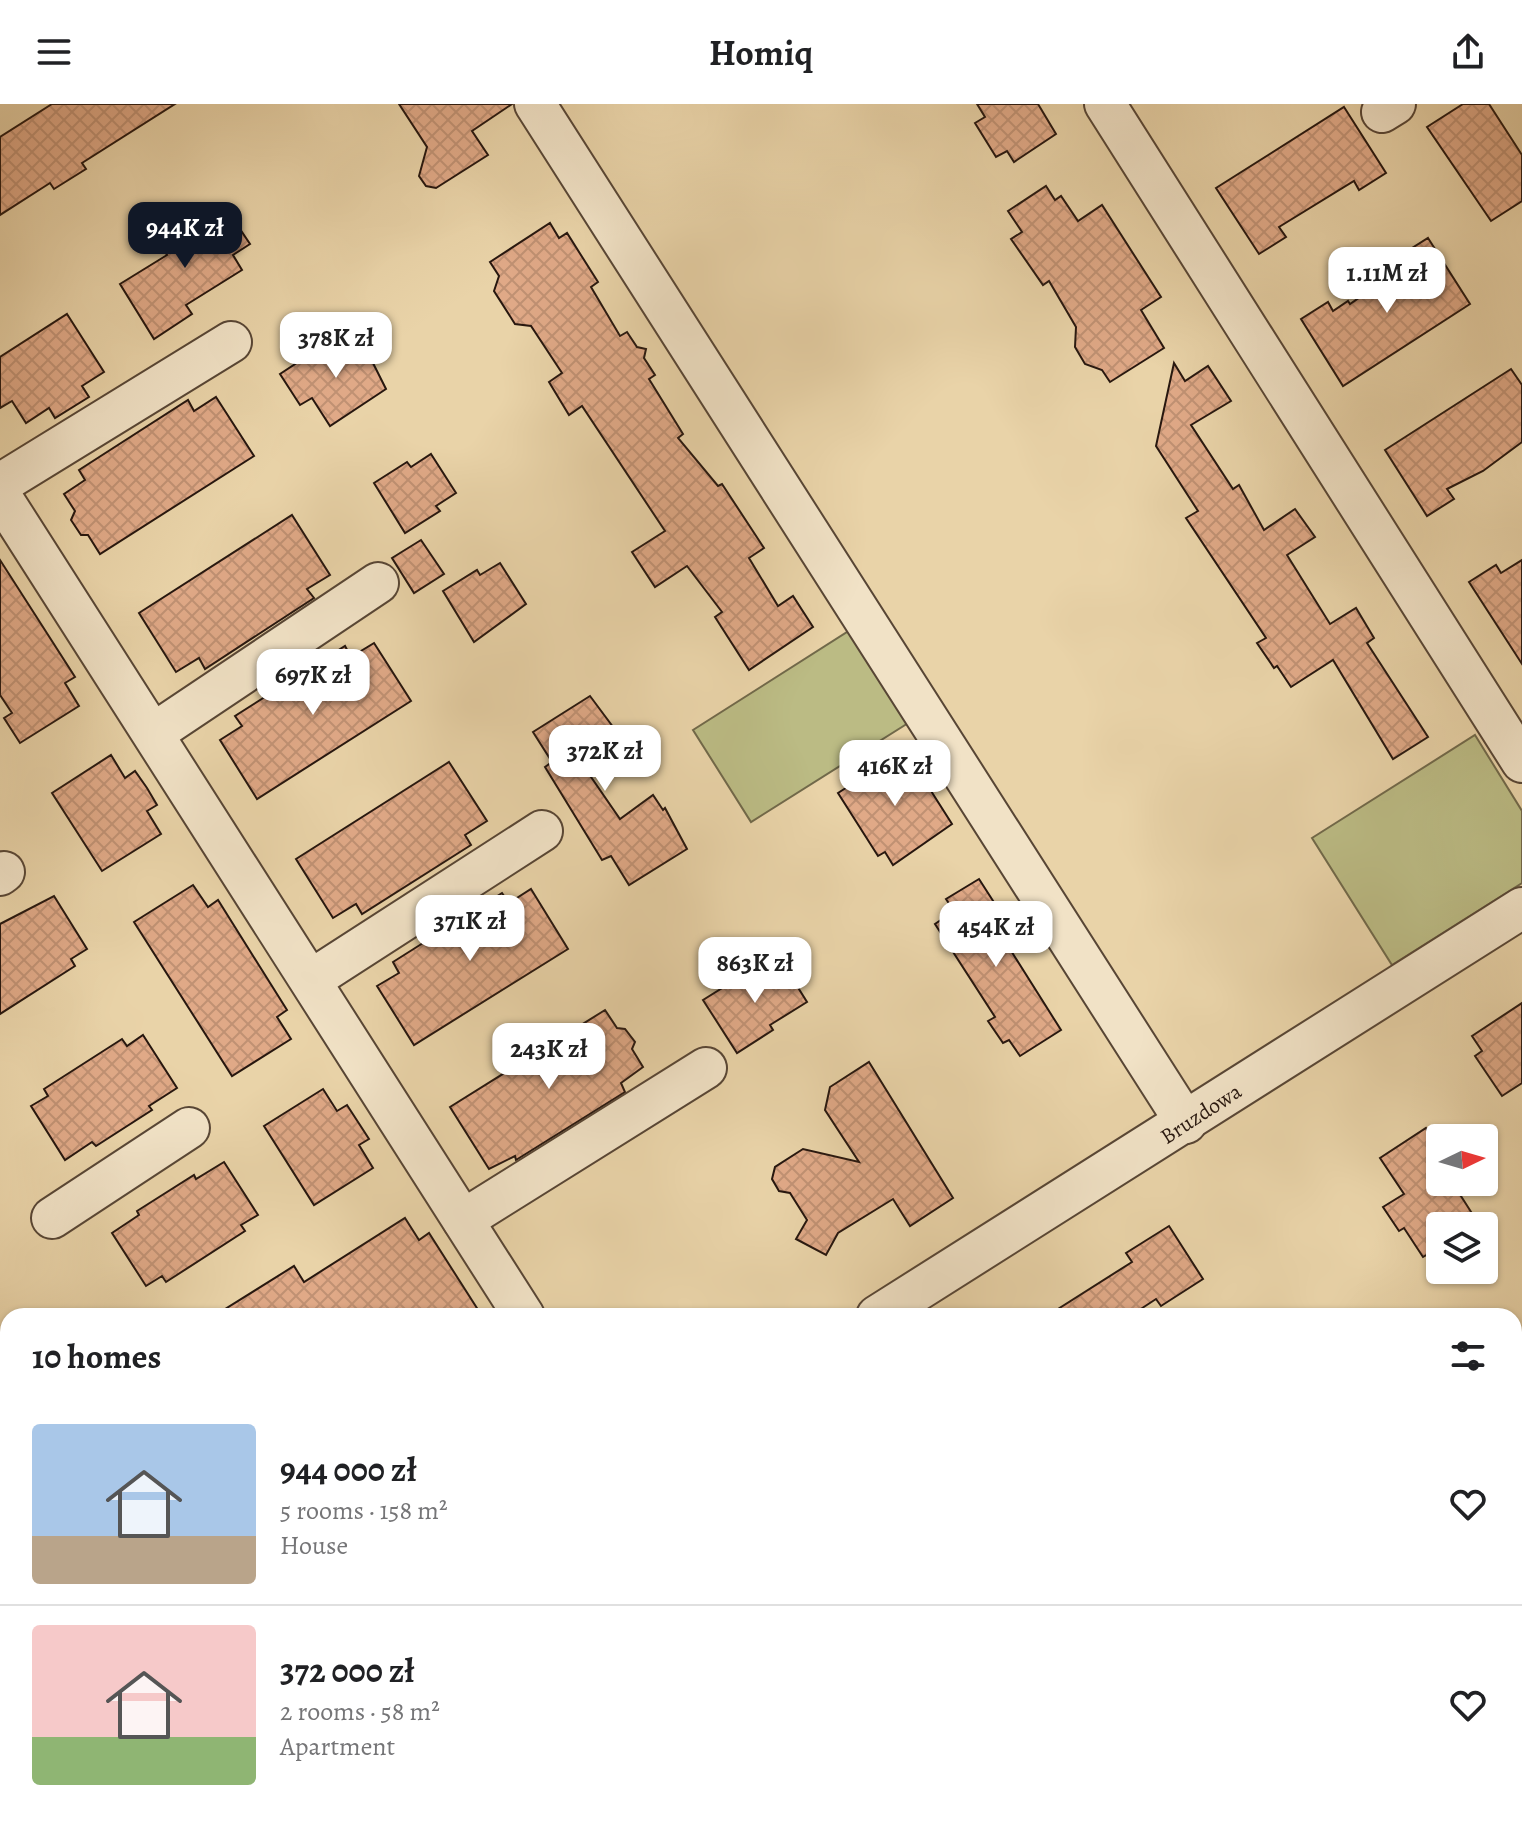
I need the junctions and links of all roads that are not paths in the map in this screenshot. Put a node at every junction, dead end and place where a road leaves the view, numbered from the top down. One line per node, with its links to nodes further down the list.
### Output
1 (535, 104): 13 (street)
2 (1105, 104): 8 (street)
3 (231, 342): 4 (street)
4 (0, 484)
5 (0, 495): 7 (street)
6 (378, 583): 7 (street)
7 (154, 733): 11 (street)
8 (1522, 762)
9 (542, 831): 11 (street)
10 (1522, 908): 13 (street, Bruzdowa)
11 (311, 980): 16 (street)
12 (706, 1068): 16 (street)
13 (1186, 1123): 18 (street, Bruzdowa)
14 (189, 1128): 15 (street)
15 (52, 1218)
16 (463, 1220): 17 (street)
17 (519, 1308)
18 (890, 1308)

